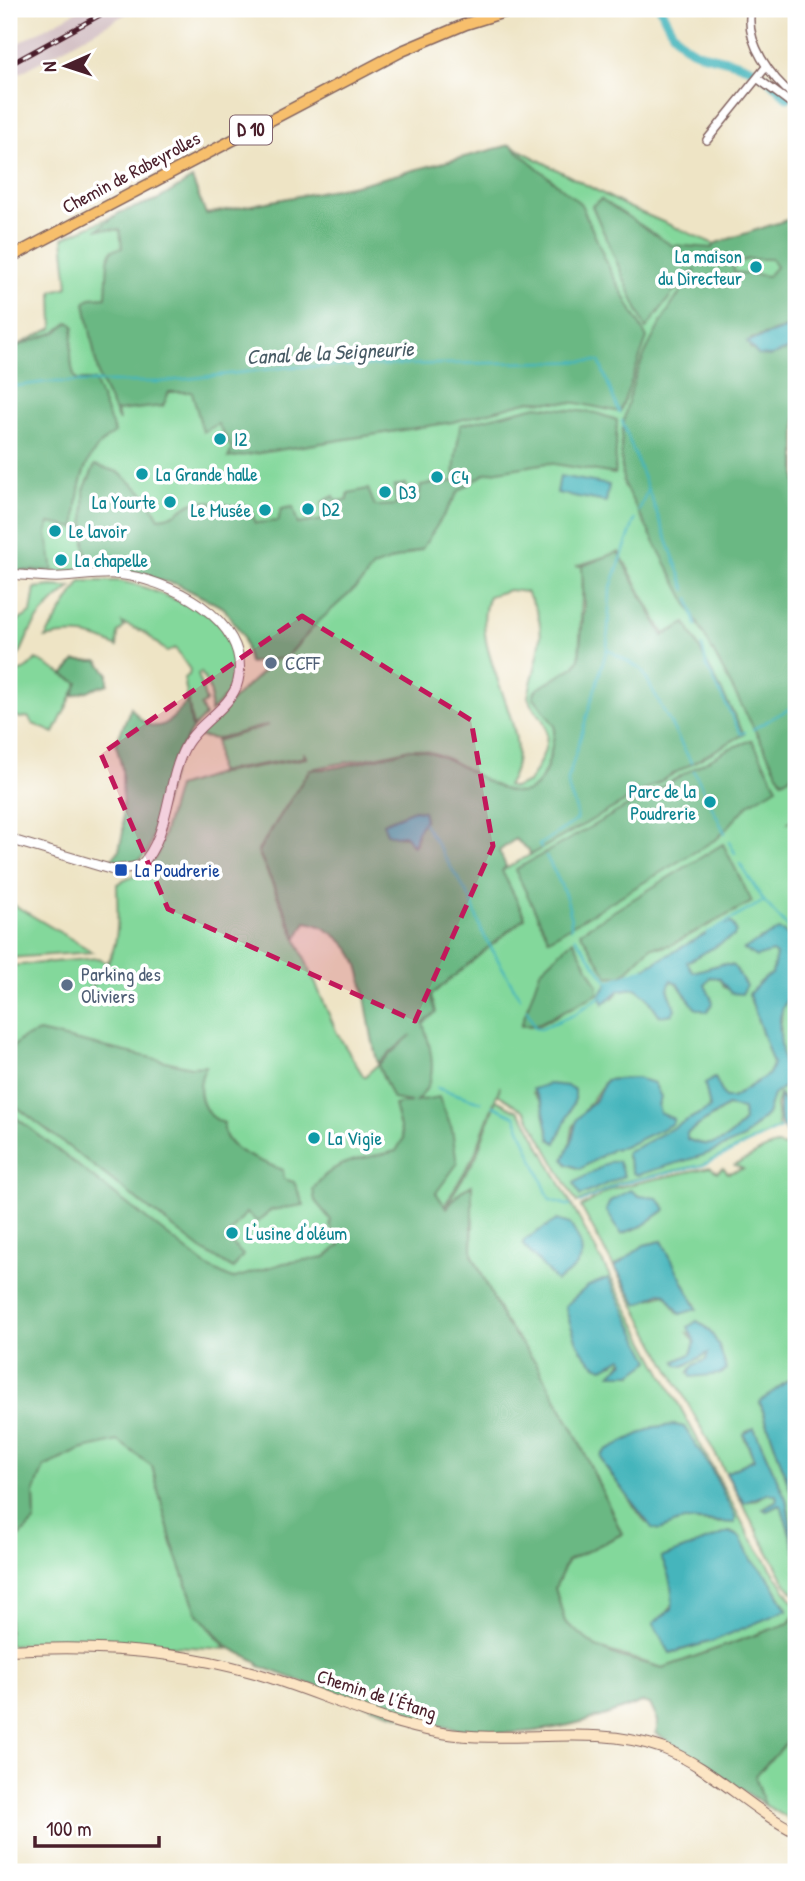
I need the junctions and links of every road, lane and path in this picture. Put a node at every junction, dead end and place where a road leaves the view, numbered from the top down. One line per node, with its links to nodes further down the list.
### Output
1 (514, 9): 8 (main road, Chemin de Rabeyrolles / D 10)
2 (751, 9): 3 (street)
3 (766, 67): 4 (street); 5 (street)
4 (757, 78): 6 (street); 7 (street)
5 (796, 98)
6 (796, 107)
7 (707, 140)
8 (9, 258)
9 (9, 574): 10 (street)
10 (9, 839)
11 (9, 1650): 12 (main road, Chemin de l’Étang)
12 (796, 1832)
13 (9, 1870): 14 (street)
14 (15, 1872)

